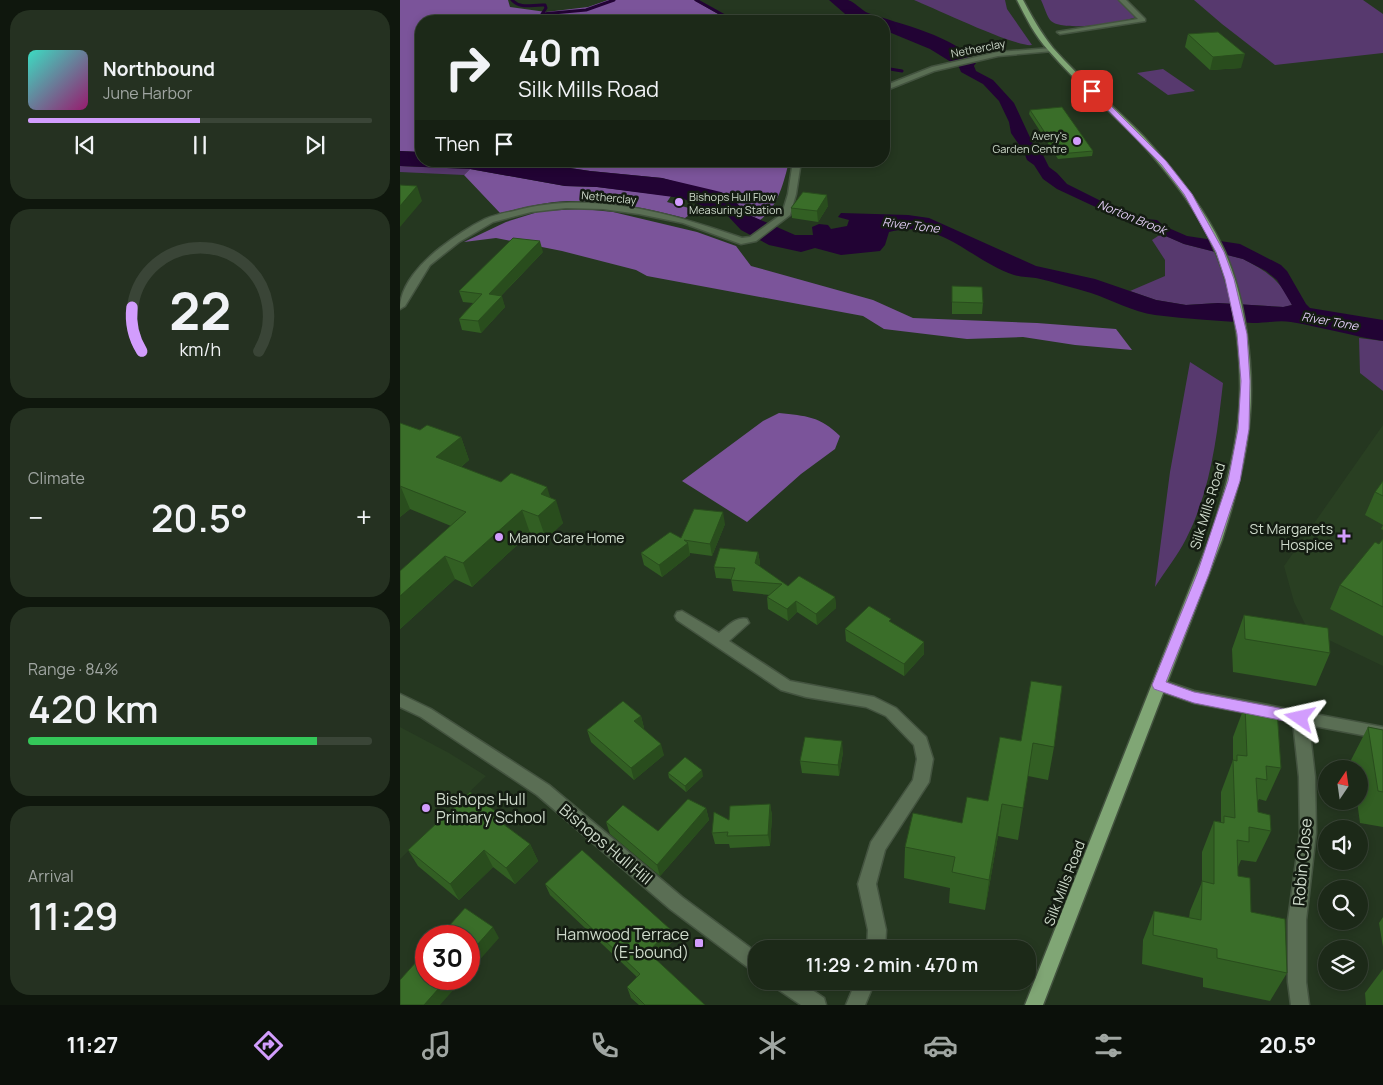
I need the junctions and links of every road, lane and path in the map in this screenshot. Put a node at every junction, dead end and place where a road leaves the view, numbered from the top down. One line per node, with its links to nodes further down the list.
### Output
1 (1020, 0): 4 (main road, Silk Mills Road)
2 (1122, 0): 3 (street)
3 (1060, 32)
4 (1051, 50): 5 (street, Netherclay); 11 (main road, Silk Mills Road)
5 (890, 85)
6 (796, 167): 7 (street, Netherclay)
7 (400, 306)
8 (682, 616): 10 (street)
9 (742, 623): 10 (street)
10 (719, 641): 15 (street)
11 (1159, 685): 13 (street); 21 (main road, Silk Mills Road)
12 (400, 700): 16 (street, Bishops Hull Hill)
13 (1300, 718): 14 (street); 22 (street, Robin Close)
14 (1383, 733)
15 (876, 940)
16 (748, 957)
17 (796, 990): 19 (street)
18 (862, 990): 20 (street)
19 (817, 1005)
20 (855, 1005)
21 (1034, 1005)
22 (1300, 1005)

